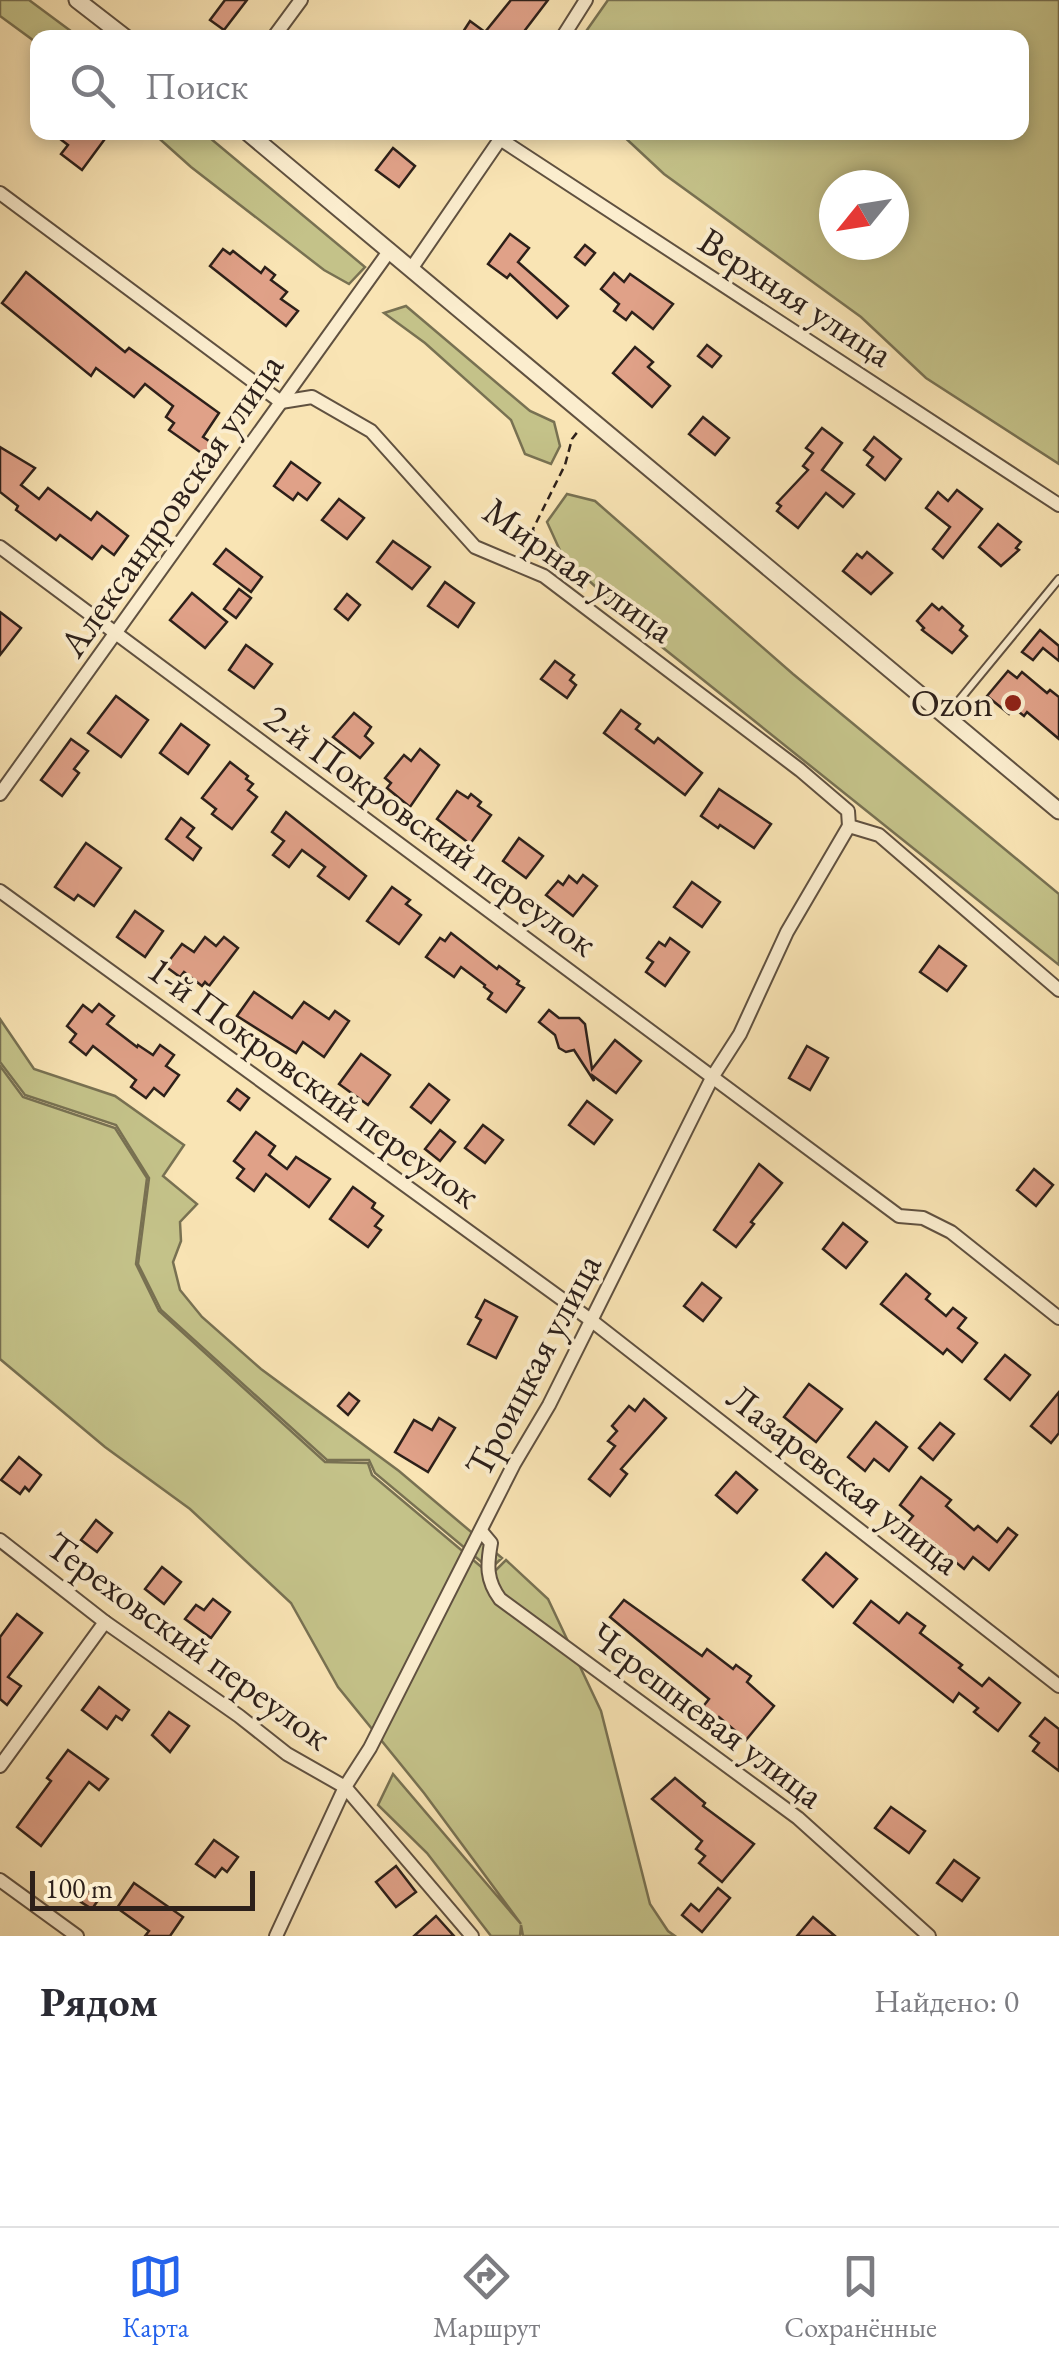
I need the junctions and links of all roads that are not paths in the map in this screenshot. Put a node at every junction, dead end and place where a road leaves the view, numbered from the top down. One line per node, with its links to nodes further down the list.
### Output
1 (77, 0): 4 (street)
2 (301, 0): 5 (street)
3 (586, 0): 6 (street)
4 (116, 30)
5 (279, 30)
6 (567, 30)
7 (257, 140): 11 (street)
8 (499, 140): 12 (street)
9 (508, 140): 14 (street, Верхняя улица)
10 (0, 193): 13 (street)
11 (390, 250): 12 (street); 13 (street, Александровская улица)
12 (411, 268): 18 (street)
13 (280, 402): 17 (street, Александровская улица); 21 (street, Мирная улица)
14 (1059, 505)
15 (0, 547): 17 (street, 2-й Покровский переулок)
16 (1059, 579): 18 (lane)
17 (114, 633): 19 (street, Александровская улица); 24 (street, 2-й Покровский переулок)
18 (946, 716): 20 (street)
19 (0, 794)
20 (1059, 811)
21 (849, 826): 23 (street, Мирная улица); 24 (street, Троицкая улица)
22 (0, 892): 26 (street, 1-й Покровский переулок)
23 (1059, 990)
24 (713, 1076): 25 (street, 2-й Покровский переулок); 26 (street, Троицкая улица)
25 (1059, 1318)
26 (592, 1320): 27 (street, Троицкая улица); 30 (street, Лазаревская улица)
27 (481, 1532): 32 (street, Троицкая улица); 37 (street, Черешневая улица)
28 (0, 1540): 29 (street, Тереховский переулок)
29 (106, 1622): 31 (street); 32 (street, Тереховский переулок)
30 (1059, 1686)
31 (0, 1766)
32 (345, 1787): 35 (street, Троицкая улица); 36 (street, Тереховский переулок)
33 (0, 1880): 34 (street)
34 (77, 1936)
35 (276, 1936)
36 (472, 1936)
37 (928, 1936)

